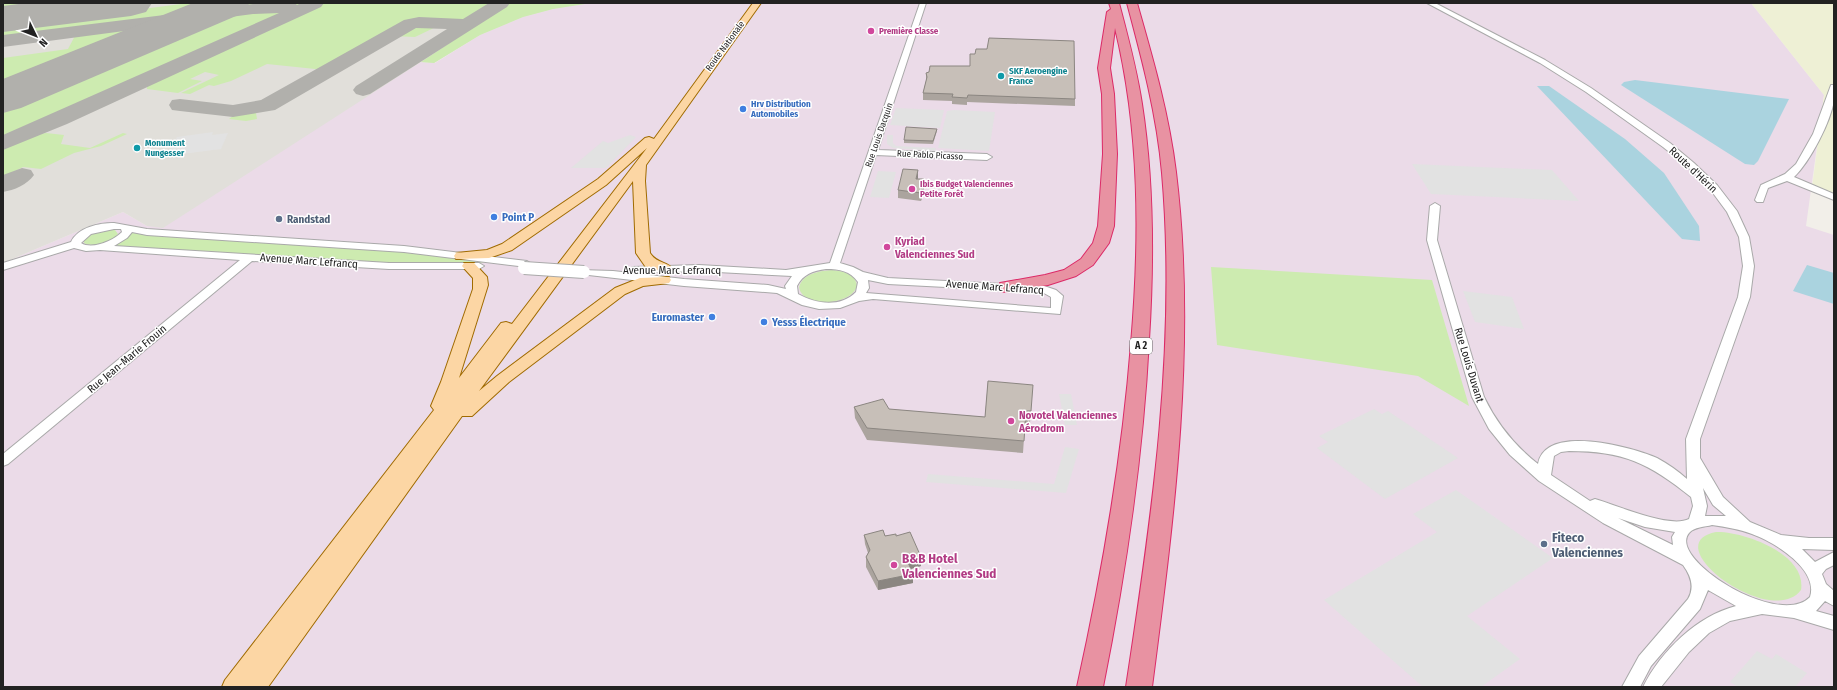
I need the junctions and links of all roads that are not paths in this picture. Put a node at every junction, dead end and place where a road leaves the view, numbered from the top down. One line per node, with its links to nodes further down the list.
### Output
1 (923, 3): 9 (street, Rue Louis Dacquin)
2 (1113, 3): 26 (highway); 49 (highway, A 2)
3 (1132, 3): 50 (highway)
4 (1430, 3): 30 (street, Route d'Hérin)
5 (755, 4): 6 (main road, Route Nationale)
6 (696, 85): 8 (main road); 11 (main road)
7 (1834, 87): 12 (street)
8 (658, 131): 20 (main road); 29 (main road)
9 (873, 152): 10 (street, Rue Pablo Picasso); 21 (street, Rue Louis Dacquin)
10 (987, 158)
11 (640, 163): 24 (main road); 29 (main road)
12 (1787, 177): 13 (street); 14 (street)
13 (1834, 197)
14 (1760, 200)
15 (1435, 206): 32 (street, Rue Louis Duvant)
16 (126, 229): 17 (street, Avenue Marc Lefrancq); 18 (street); 20 (street, Avenue Marc Lefrancq)
17 (75, 244): 18 (street, Avenue Marc Lefrancq); 22 (street, Avenue Marc Lefrancq)
18 (94, 248): 19 (street, Avenue Marc Lefrancq)
19 (250, 257): 20 (street, Avenue Marc Lefrancq); 31 (street, Rue Jean-Marie Frouin)
20 (465, 261): 24 (street, Avenue Marc Lefrancq, bridge); 29 (main road)
21 (834, 266): 23 (street, Avenue Marc Lefrancq); 25 (street, Avenue Marc Lefrancq)
22 (3, 267)
23 (805, 271): 24 (street, Avenue Marc Lefrancq); 27 (street)
24 (665, 274): 27 (street, Avenue Marc Lefrancq); 29 (main road)
25 (859, 275): 26 (street, Avenue Marc Lefrancq); 28 (street)
26 (1006, 287): 28 (street, Avenue Marc Lefrancq)
27 (793, 295): 28 (street, Avenue Marc Lefrancq)
28 (856, 298)
29 (431, 437): 47 (main road); 48 (main road)
30 (1693, 456): 34 (street, Route d'Hérin); 36 (street, Route d'Hérin)
31 (3, 461)
32 (1544, 477): 33 (street, Rue Louis Duvant); 34 (street)
33 (1566, 492): 35 (street, Rue Louis Duvant); 40 (street, Rue Louis Duvant)
34 (1697, 494): 35 (street, Route d'Hérin)
35 (1690, 525): 36 (street, Rue Louis Duvant); 40 (street, Route d'Hérin)
36 (1749, 528): 37 (street)
37 (1775, 540): 38 (street); 42 (street)
38 (1834, 544)
39 (1834, 558): 42 (street)
40 (1686, 560): 41 (street)
41 (1698, 574): 44 (street); 51 (street)
42 (1817, 580): 43 (street); 45 (street)
43 (1834, 600)
44 (1766, 609): 45 (street); 52 (street)
45 (1794, 611): 46 (street)
46 (1834, 622)
47 (233, 687)
48 (256, 687)
49 (1090, 687)
50 (1139, 687)
51 (1631, 687)
52 (1652, 687)

